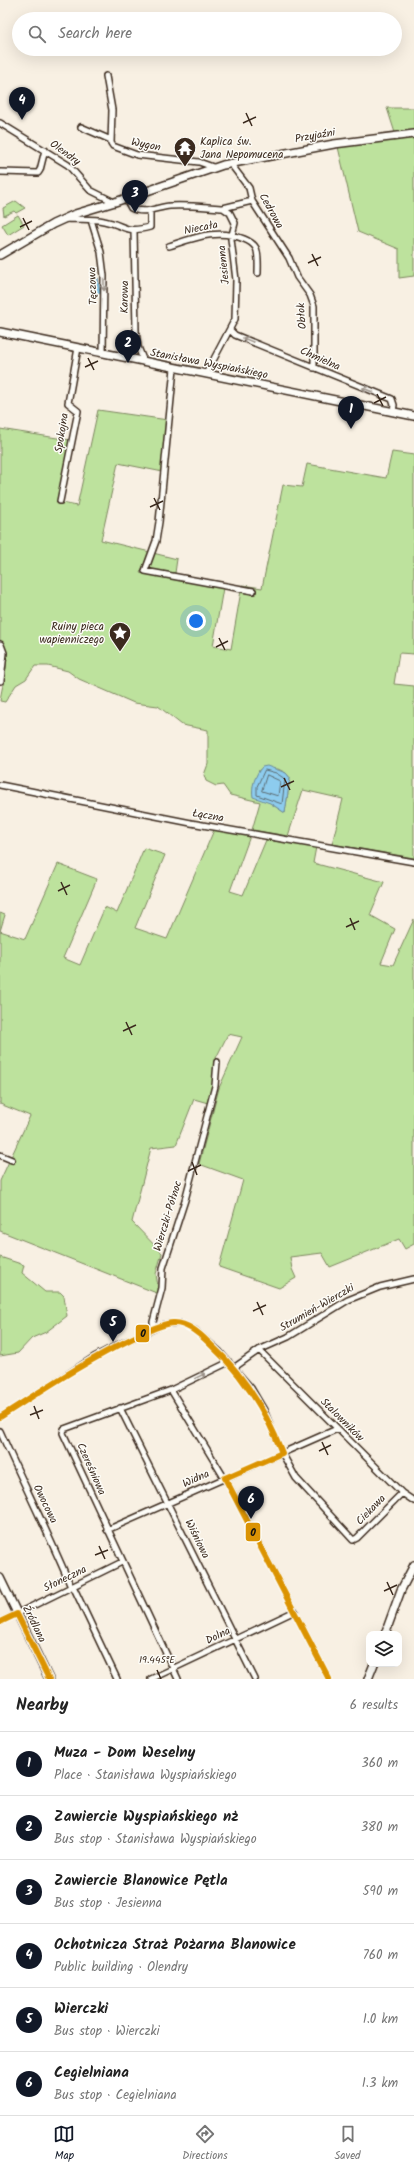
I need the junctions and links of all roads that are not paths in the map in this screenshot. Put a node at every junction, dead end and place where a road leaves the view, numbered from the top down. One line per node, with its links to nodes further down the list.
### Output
1 (106, 76): 5 (street)
2 (0, 123): 6 (street, Olendry)
3 (81, 127): 5 (street, Wygon)
4 (414, 134): 7 (street, Przyjaźni)
5 (111, 140): 8 (street, Wygon)
6 (45, 150): 9 (street); 12 (street, Olendry)
7 (230, 163): 8 (street, Przyjaźni); 11 (street, Cedrowa)
8 (214, 167): 10 (street, Przyjaźni)
9 (0, 172)
10 (126, 199): 12 (street, Przyjaźni); 14 (street)
11 (252, 201): 13 (street); 21 (street, Cedrowa)
12 (115, 202): 15 (street, Przyjaźni)
13 (223, 208): 14 (street); 18 (street, Jesienna)
14 (150, 210): 17 (street)
15 (62, 219): 16 (street); 20 (street, Przyjaźni)
16 (91, 220): 17 (street); 26 (street, Tęczowa, one-way to 26)
17 (134, 231): 27 (street, Karowa)
18 (232, 234): 19 (street, Niecała); 22 (street, Niecała); 23 (street, Jesienna)
19 (169, 246)
20 (0, 255)
21 (293, 269): 29 (street, Obłok)
22 (258, 273)
23 (230, 330): 29 (street, Chmielna, one-way to 23); 30 (street, Jesienna)
24 (0, 332): 25 (street, Stanisława Wyspiańskiego)
25 (78, 348): 26 (street, Stanisława Wyspiańskiego); 33 (street, Spokojna)
26 (103, 353): 27 (street, Stanisława Wyspiańskiego)
27 (144, 362): 28 (street, Stanisława Wyspiańskiego)
28 (174, 368): 30 (street, Stanisława Wyspiańskiego); 34 (street)
29 (314, 368): 31 (street, Chmielna, one-way to 29)
30 (206, 374): 31 (street, Stanisława Wyspiańskiego)
31 (393, 412): 32 (street, Stanisława Wyspiańskiego)
32 (414, 416)
33 (60, 501)
34 (253, 591)
35 (0, 645): 36 (street)
36 (0, 680)
37 (0, 785): 38 (street, Łączna)
38 (414, 862)
39 (216, 1062): 43 (street, Wierczki-Północ)
40 (0, 1154): 41 (street)
41 (12, 1160)
42 (414, 1278): 44 (street, Strumień-Wierczki)
43 (154, 1329): 45 (street); 49 (street)
44 (259, 1350): 46 (street, Strumień-Wierczki); 50 (street, Stalowników)
45 (229, 1362): 46 (street); 47 (street, Czereśniowa, one-way to 45)
46 (235, 1367): 52 (street)
47 (171, 1390): 48 (street, Czereśniowa); 53 (street)
48 (120, 1408): 56 (street, Wiśniowa); 57 (street, Czereśniowa)
49 (0, 1417)
50 (337, 1429): 52 (street, Widna); 54 (street, Stalowników)
51 (0, 1430): 61 (street, Owocowa)
52 (282, 1453): 53 (street, Widna); 54 (street, Ciekawa)
53 (225, 1478): 56 (street, Widna); 62 (street)
54 (402, 1493): 55 (street, Stalowników)
55 (414, 1501)
56 (167, 1503): 57 (street, Widna); 66 (street, Wiśniowa)
57 (107, 1530): 58 (street, Czereśniowa)
58 (122, 1562): 61 (street, Słoneczna); 68 (street, Czereśniowa)
59 (414, 1565): 65 (street)
60 (0, 1578): 63 (street, Źródlana)
61 (72, 1587): 63 (street, Słoneczna); 70 (street, Owocowa)
62 (295, 1611): 66 (street, Dolna); 74 (street)
63 (17, 1614): 64 (street, Słoneczna); 69 (street, Źródlana)
64 (0, 1622)
65 (386, 1631)
66 (235, 1639): 68 (street, Dolna); 73 (street, Wiśniowa)
67 (373, 1667): 75 (street)
68 (173, 1669): 71 (street, Dolna); 72 (street, Czereśniowa)
69 (49, 1679)
70 (117, 1679)
71 (151, 1679)
72 (178, 1679)
73 (255, 1679)
74 (329, 1679)
75 (368, 1679)

